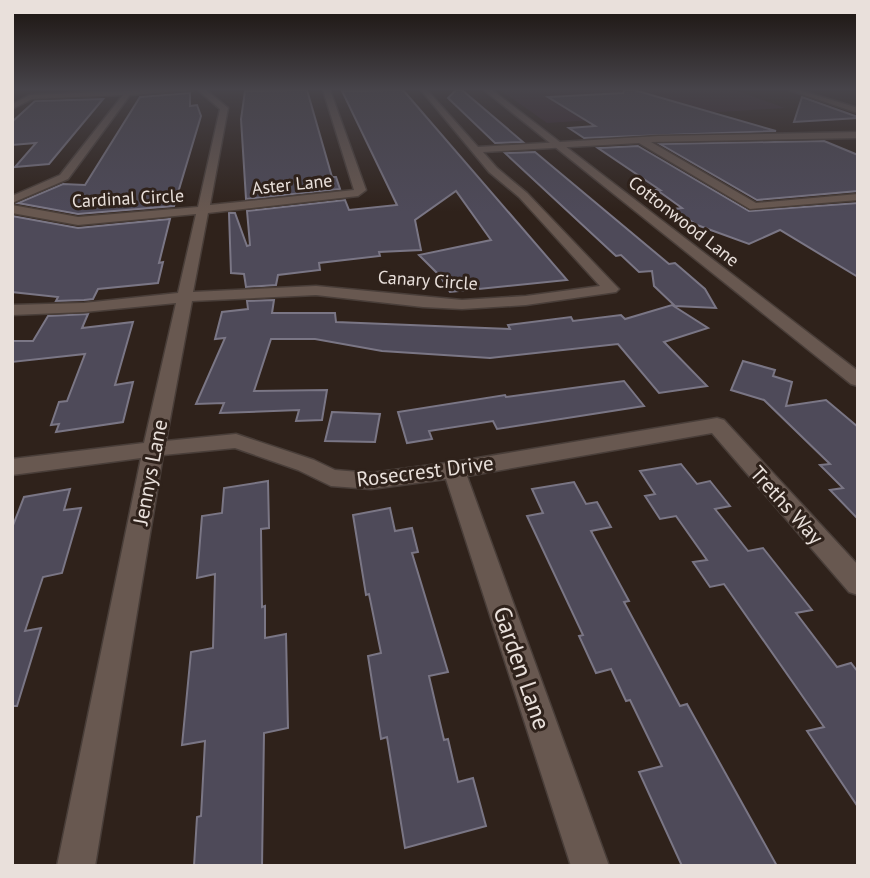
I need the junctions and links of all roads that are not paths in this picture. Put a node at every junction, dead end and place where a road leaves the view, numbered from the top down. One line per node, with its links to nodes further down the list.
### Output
1 (99, 131): 11 (street)
2 (220, 131): 13 (street, Jennys Lane)
3 (340, 131): 13 (street, Aster Lane)
4 (460, 131): 9 (street, Canary Circle)
5 (541, 131): 8 (street, Cottonwood Lane)
6 (858, 135): 7 (street)
7 (641, 140): 8 (street); 10 (street)
8 (559, 145): 9 (street); 16 (street, Cottonwood Lane)
9 (477, 150): 14 (street, Canary Circle)
10 (858, 197)
11 (12, 200)
12 (12, 209): 13 (street, Cardinal Circle)
13 (204, 211): 14 (street, Jennys Lane)
14 (185, 295): 15 (street, Canary Circle); 18 (street, Jennys Lane)
15 (12, 310)
16 (858, 380)
17 (717, 425): 20 (street, Rosecrest Drive); 21 (street, Treths Way)
18 (154, 449): 19 (street, Rosecrest Drive); 20 (street, Rosecrest Drive); 22 (street, Jennys Lane)
19 (12, 467)
20 (454, 470): 23 (street, Garden Lane)
21 (858, 584)
22 (76, 866)
23 (590, 866)

